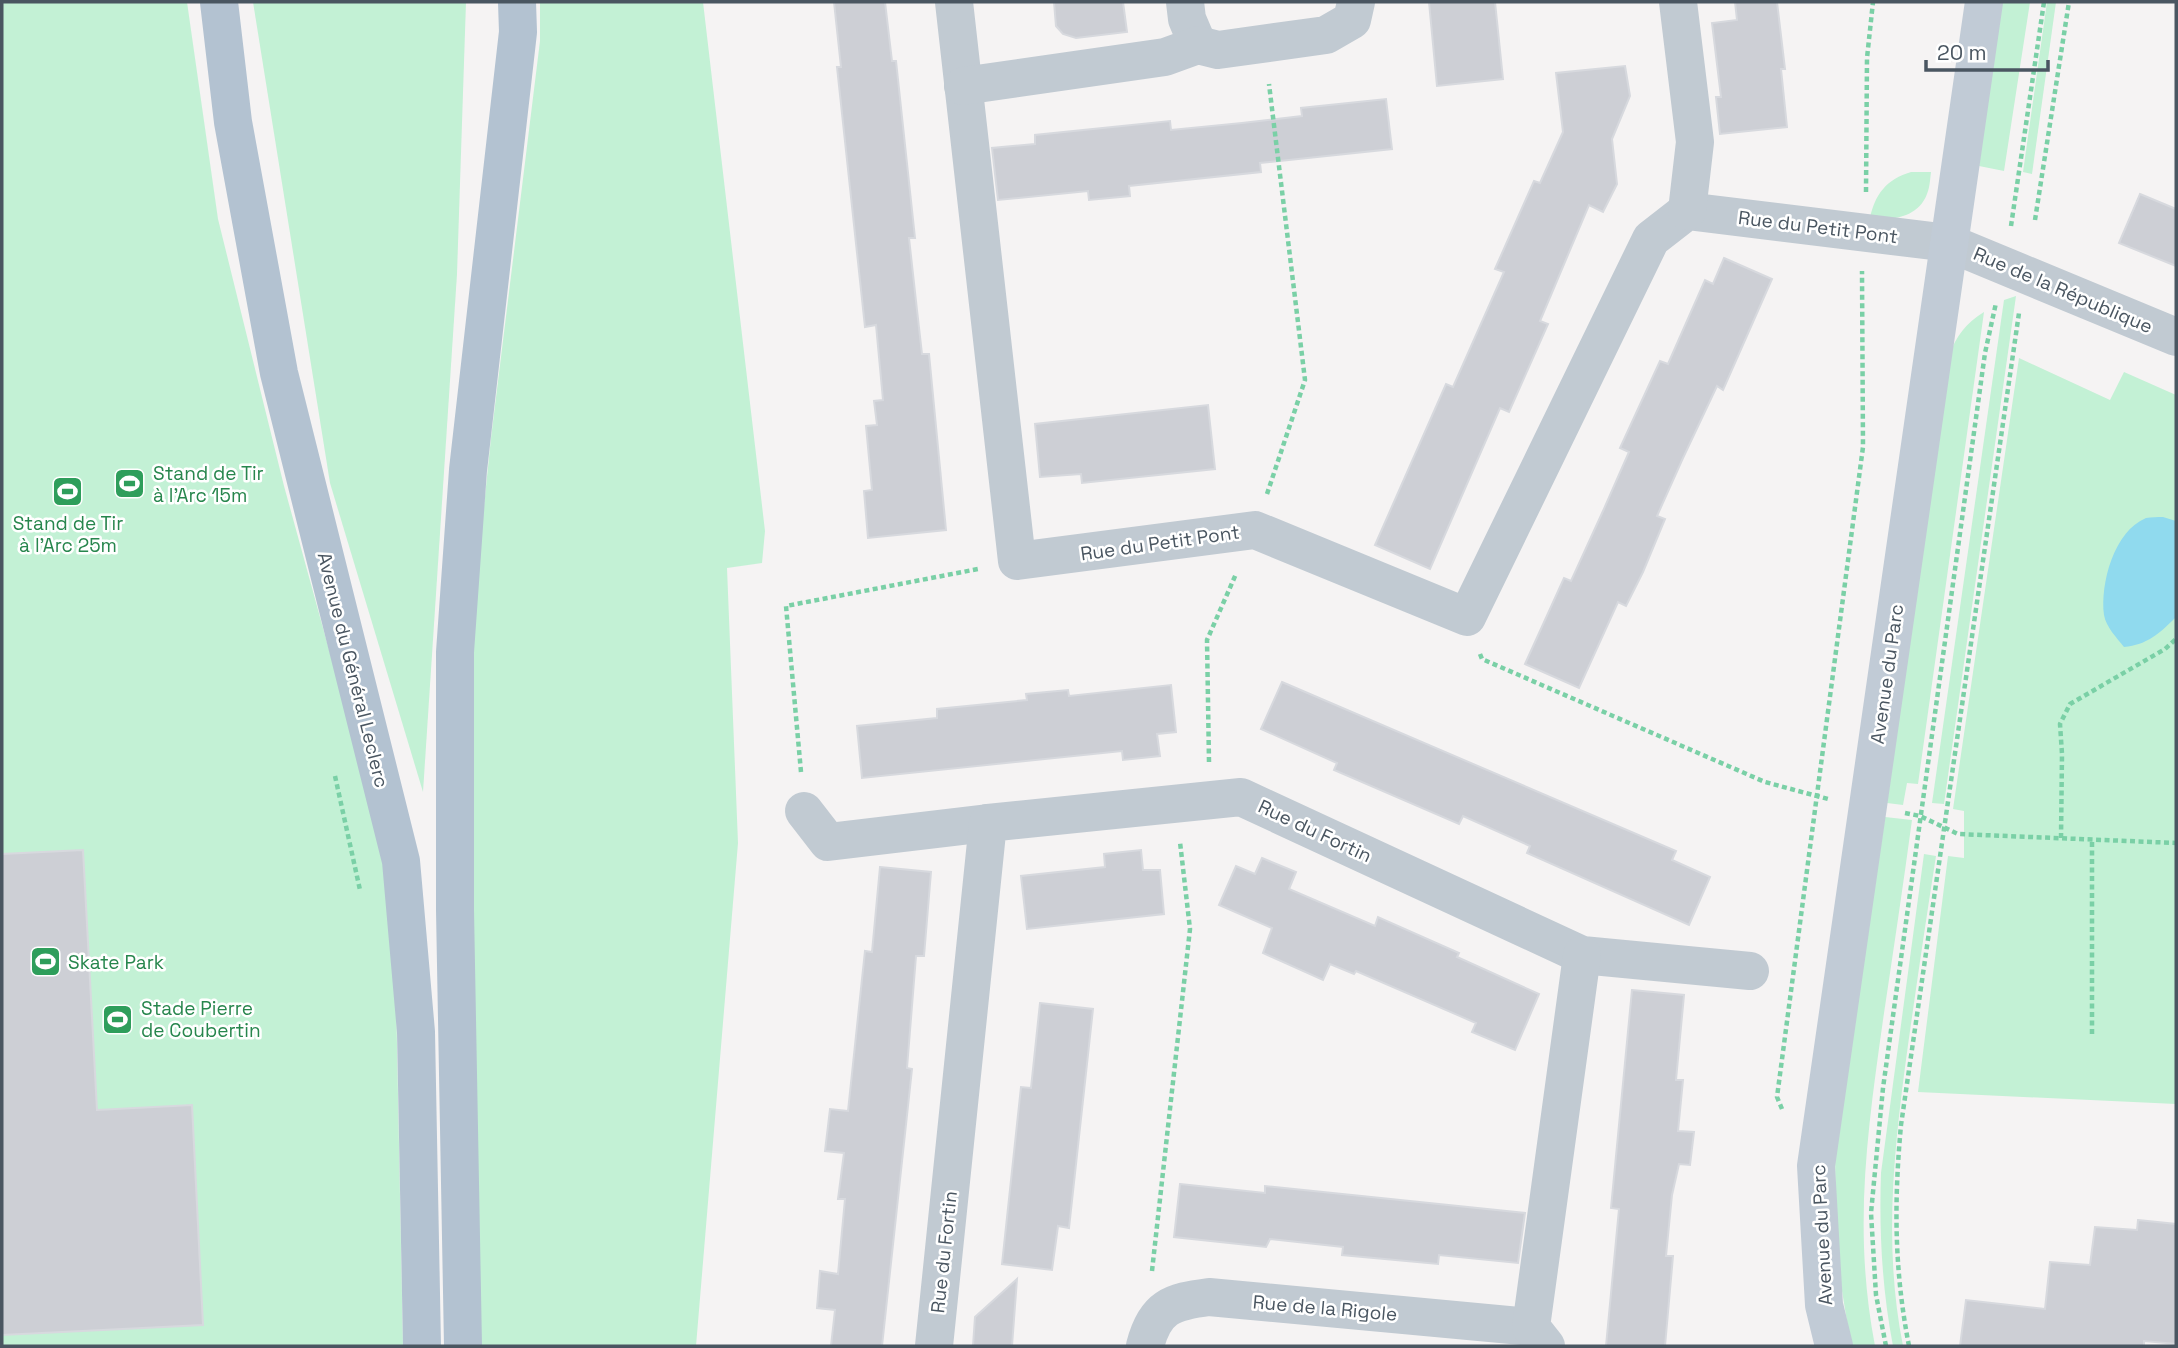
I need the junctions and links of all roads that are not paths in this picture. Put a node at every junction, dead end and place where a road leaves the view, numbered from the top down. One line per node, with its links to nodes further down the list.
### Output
1 (219, 2): 18 (main road, Avenue du Général Leclerc)
2 (517, 2): 19 (main road)
3 (954, 2): 9 (street)
4 (1185, 2): 8 (street)
5 (1356, 2): 8 (street)
6 (1678, 2): 10 (street)
7 (1984, 2): 11 (street, Avenue du Parc)
8 (1198, 45): 9 (street)
9 (963, 86): 10 (street, Rue du Petit Pont)
10 (1687, 211): 11 (street, Rue du Petit Pont)
11 (1949, 243): 12 (street, Rue de la République); 22 (street, Avenue du Parc)
12 (2176, 337)
13 (804, 811): 14 (street, Rue du Fortin)
14 (988, 823): 15 (street, Rue du Fortin); 20 (street, Rue du Fortin)
15 (1582, 955): 16 (street, Rue du Fortin); 17 (street)
16 (1750, 971)
17 (1538, 1337): 21 (street, Rue de la Rigole)
18 (422, 1346)
19 (463, 1346)
20 (934, 1346)
21 (1145, 1346)
22 (1834, 1346)

